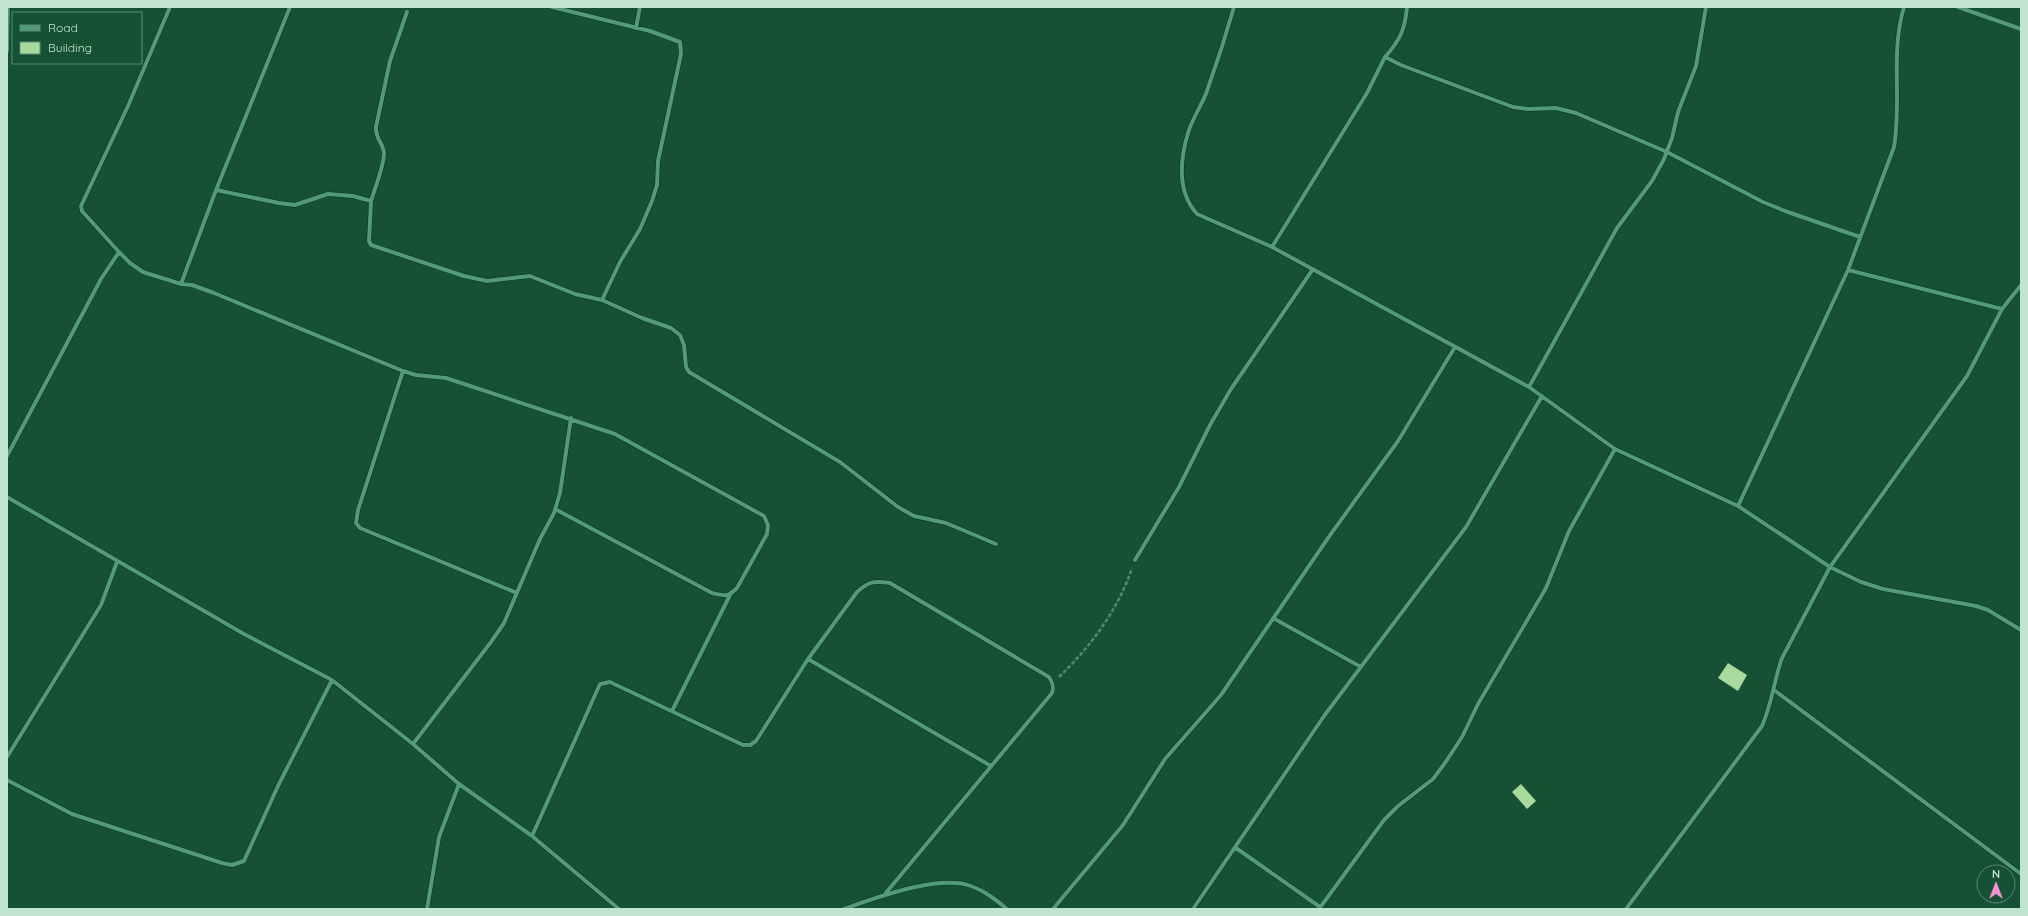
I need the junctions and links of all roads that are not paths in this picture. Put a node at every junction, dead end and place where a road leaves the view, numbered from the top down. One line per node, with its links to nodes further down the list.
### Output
1 (8, 7): 14 (street)
2 (170, 7): 21 (street)
3 (290, 7): 17 (street)
4 (552, 7): 12 (street)
5 (640, 7): 12 (street)
6 (1234, 7): 20 (street)
7 (1407, 7): 15 (street)
8 (1706, 7): 16 (street)
9 (1904, 7): 19 (street)
10 (1958, 7): 13 (street)
11 (407, 12): 18 (street)
12 (636, 28): 26 (street)
13 (2021, 29)
14 (7, 51)
15 (1385, 57): 16 (street); 20 (street)
16 (1667, 152): 19 (street); 30 (street)
17 (216, 190): 18 (street); 24 (street)
18 (371, 201): 26 (street)
19 (1860, 236): 23 (street)
20 (1272, 246): 22 (street)
21 (119, 252): 24 (street); 34 (street)
22 (1313, 269): 28 (street); 39 (street)
23 (1848, 270): 27 (street); 36 (street)
24 (181, 284): 29 (street)
25 (2021, 286): 27 (street)
26 (602, 300): 38 (street)
27 (2002, 309): 41 (street)
28 (1456, 347): 30 (street); 44 (street)
29 (403, 371): 32 (street); 42 (street)
30 (1529, 387): 31 (street)
31 (1542, 396): 33 (street); 47 (street)
32 (571, 418): 37 (street); 43 (street)
33 (1615, 450): 36 (street); 60 (street)
34 (7, 456)
35 (7, 497): 40 (street)
36 (1738, 506): 41 (street)
37 (555, 509): 42 (street); 43 (street)
38 (996, 544)
39 (1135, 560)
40 (117, 562): 48 (street); 52 (street)
41 (1830, 567): 45 (street); 49 (street)
42 (517, 593): 51 (street)
43 (730, 596): 50 (street)
44 (1273, 618): 47 (street); 65 (street)
45 (2021, 630)
46 (808, 659): 50 (street); 53 (street); 53 (street)
47 (1361, 667): 57 (street)
48 (332, 680): 51 (street); 54 (street)
49 (1774, 690): 58 (street); 67 (street)
50 (672, 711): 56 (street)
51 (413, 744): 55 (street)
52 (7, 757)
53 (991, 766): 59 (street)
54 (7, 780)
55 (459, 784): 56 (street); 61 (street)
56 (532, 836): 62 (street)
57 (1236, 848): 60 (street); 66 (street)
58 (2021, 874)
59 (885, 894): 63 (street); 64 (street)
60 (1319, 908)
61 (427, 909)
62 (618, 909)
63 (844, 909)
64 (1007, 909)
65 (1053, 909)
66 (1193, 909)
67 (1626, 909)

